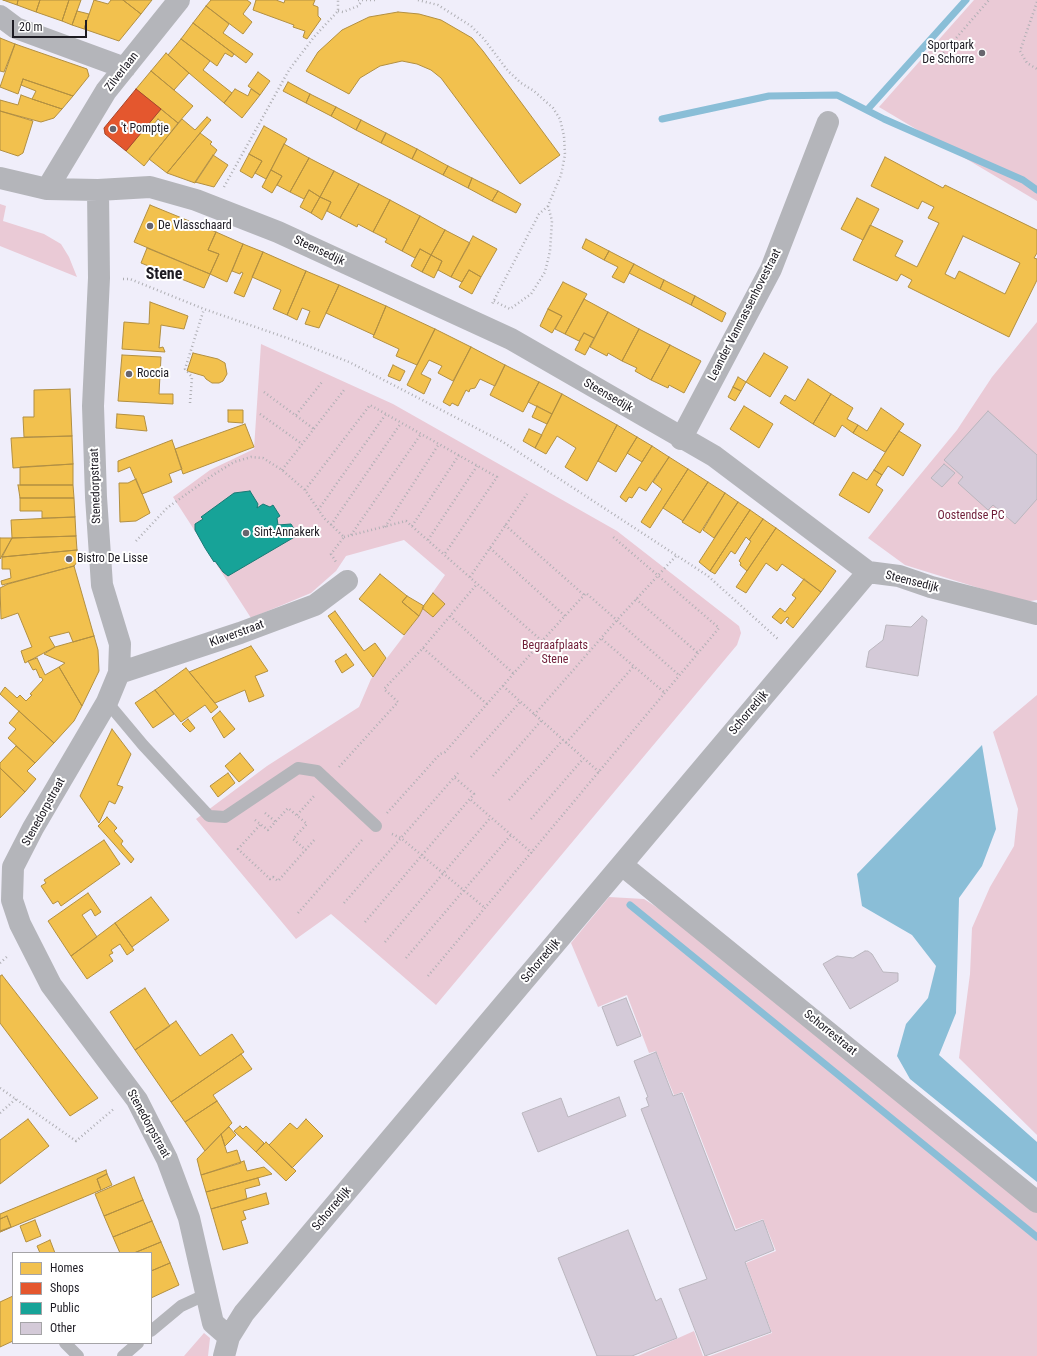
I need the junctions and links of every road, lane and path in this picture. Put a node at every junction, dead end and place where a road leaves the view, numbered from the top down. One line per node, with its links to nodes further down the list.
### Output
1 (179, 0): 12 (street, Zilverlaan)
2 (338, 0): 9 (path)
3 (358, 0): 7 (path)
4 (376, 0): 7 (path)
5 (418, 0): 19 (path)
6 (989, 0): 11 (path)
7 (362, 1): 9 (path)
8 (1037, 2): 13 (path)
9 (338, 11): 18 (path)
10 (0, 16): 12 (street)
11 (938, 59)
12 (125, 68): 16 (street, Zilverlaan)
13 (1037, 69)
14 (828, 122): 34 (street, Leander Vanmassenhovestraat)
15 (0, 178): 16 (street)
16 (46, 189): 17 (street, Steensedijk)
17 (98, 190): 18 (street, Steensedijk); 20 (street, Stenedorpstraat)
18 (213, 206): 23 (street, Steensedijk)
19 (548, 206): 21 (path); 21 (path)
20 (99, 278): 22 (path); 72 (street, Stenedorpstraat)
21 (494, 301): 23 (path)
22 (204, 309): 27 (path); 54 (path)
23 (482, 326): 34 (street, Steensedijk)
24 (322, 382): 30 (path)
25 (344, 390): 32 (path)
26 (264, 392): 30 (path)
27 (190, 403)
28 (260, 414): 35 (path)
29 (386, 414): 31 (path); 40 (path); 42 (path)
30 (296, 415): 32 (path)
31 (401, 423): 33 (path); 43 (path)
32 (314, 429): 35 (path)
33 (421, 434): 36 (path); 47 (path)
34 (681, 438): 55 (street, Steensedijk)
35 (302, 444): 39 (path)
36 (439, 444): 37 (path); 45 (path)
37 (459, 455): 38 (path); 46 (path)
38 (477, 466): 50 (path); 53 (path)
39 (282, 470): 40 (path); 51 (path)
40 (305, 490): 42 (path)
41 (527, 494): 44 (path)
42 (318, 510): 43 (path)
43 (331, 525): 49 (path)
44 (506, 525): 52 (path); 60 (path)
45 (385, 526): 46 (path); 47 (path)
46 (412, 526): 50 (path)
47 (351, 535): 49 (path)
48 (612, 536): 56 (path)
49 (344, 537): 58 (path)
50 (428, 540): 53 (path)
51 (136, 541)
52 (490, 548): 57 (path); 64 (path)
53 (444, 555): 57 (path)
54 (676, 556): 56 (path); 70 (path)
55 (868, 572): 62 (street, Steensedijk); 70 (street, Schorredijk)
56 (658, 575): 61 (path); 69 (path)
57 (470, 578): 59 (path)
58 (347, 581): 72 (street, Klaverstraat)
59 (477, 584): 63 (path); 67 (path)
60 (584, 595): 64 (path); 65 (path)
61 (636, 599): 65 (path); 69 (path)
62 (1037, 614)
63 (450, 616): 68 (path); 73 (path)
64 (565, 616): 67 (path)
65 (617, 620): 66 (path); 74 (path)
66 (602, 639): 71 (path); 80 (path)
67 (542, 641): 73 (path)
68 (423, 648): 79 (path); 90 (path)
69 (698, 653): 74 (path)
70 (798, 655): 105 (street, Schorredijk)
71 (634, 666): 76 (path); 83 (path)
72 (119, 673): 77 (street, Stenedorpstraat)
73 (514, 674): 75 (path)
74 (680, 676): 76 (path)
75 (503, 686): 78 (path); 79 (path)
76 (665, 693): 86 (path)
77 (107, 702): 93 (lane); 120 (street, Stenedorpstraat)
78 (520, 702): 80 (path); 84 (path)
79 (488, 704): 98 (path)
80 (534, 714): 81 (path)
81 (541, 721): 82 (path); 88 (path)
82 (563, 740): 83 (path); 92 (path)
83 (566, 743): 85 (path)
84 (470, 757)
85 (583, 759): 86 (path); 96 (path)
86 (599, 772): 103 (path)
87 (458, 773): 89 (path)
88 (493, 776)
89 (454, 777): 91 (path); 100 (path)
90 (327, 780): 93 (lane); 94 (path); 98 (lane)
91 (471, 800): 95 (path); 104 (path)
92 (509, 800)
93 (240, 806): 97 (path)
94 (297, 815): 97 (path); 102 (path)
95 (491, 817): 99 (path); 106 (path)
96 (531, 819)
97 (260, 825): 102 (path)
98 (376, 826): 100 (path); 110 (path)
99 (511, 835): 103 (path); 107 (path)
100 (401, 838): 104 (path); 108 (path)
101 (315, 839): 102 (path)
102 (306, 850)
103 (532, 853): 109 (path)
104 (422, 855): 106 (path); 111 (path)
105 (622, 865): 119 (street, Schorrestraat); 124 (street, Schorredijk)
106 (443, 873): 107 (path); 112 (path)
107 (464, 891): 109 (path); 113 (path)
108 (344, 903)
109 (485, 908): 114 (path)
110 (298, 914)
111 (365, 922)
112 (385, 942)
113 (406, 958)
114 (428, 976)
115 (0, 1088): 116 (path)
116 (17, 1098): 117 (path); 118 (path)
117 (117, 1107)
118 (0, 1113)
119 (1037, 1202)
120 (207, 1294): 121 (lane); 124 (street, Stenedorpstraat)
121 (152, 1330)
122 (66, 1344): 125 (lane)
123 (137, 1344): 126 (lane)
124 (226, 1347)
125 (78, 1356)
126 (123, 1356)

